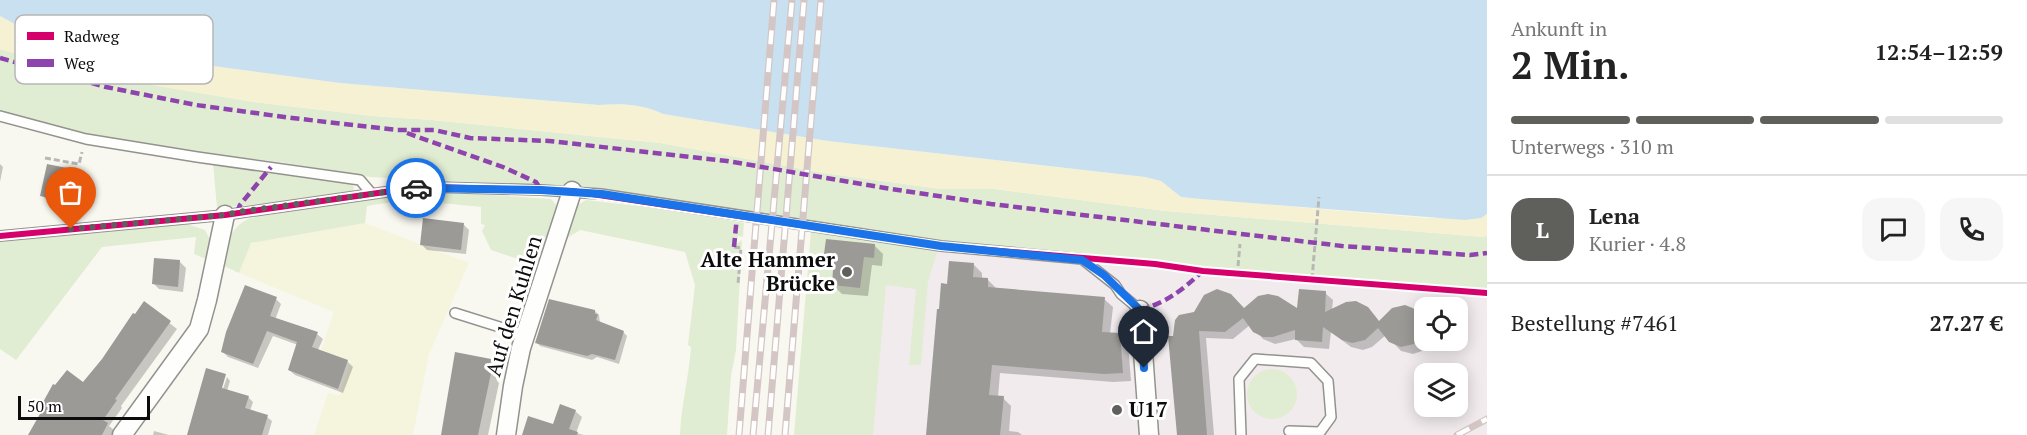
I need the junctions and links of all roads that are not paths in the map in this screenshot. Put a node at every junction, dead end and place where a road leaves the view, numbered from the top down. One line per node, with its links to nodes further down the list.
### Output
1 (0, 116): 3 (lane)
2 (572, 191): 3 (lane); 6 (lane); 8 (street, Auf den Kuhlen)
3 (372, 194): 4 (lane)
4 (225, 215): 5 (lane); 11 (street)
5 (0, 236)
6 (1140, 310): 13 (street)
7 (455, 313): 8 (lane)
8 (525, 335): 12 (street, Auf den Kuhlen)
9 (1289, 431): 10 (lane)
10 (1317, 434): 14 (lane)
11 (122, 435)
12 (506, 435)
13 (1149, 435)
14 (1241, 435)

